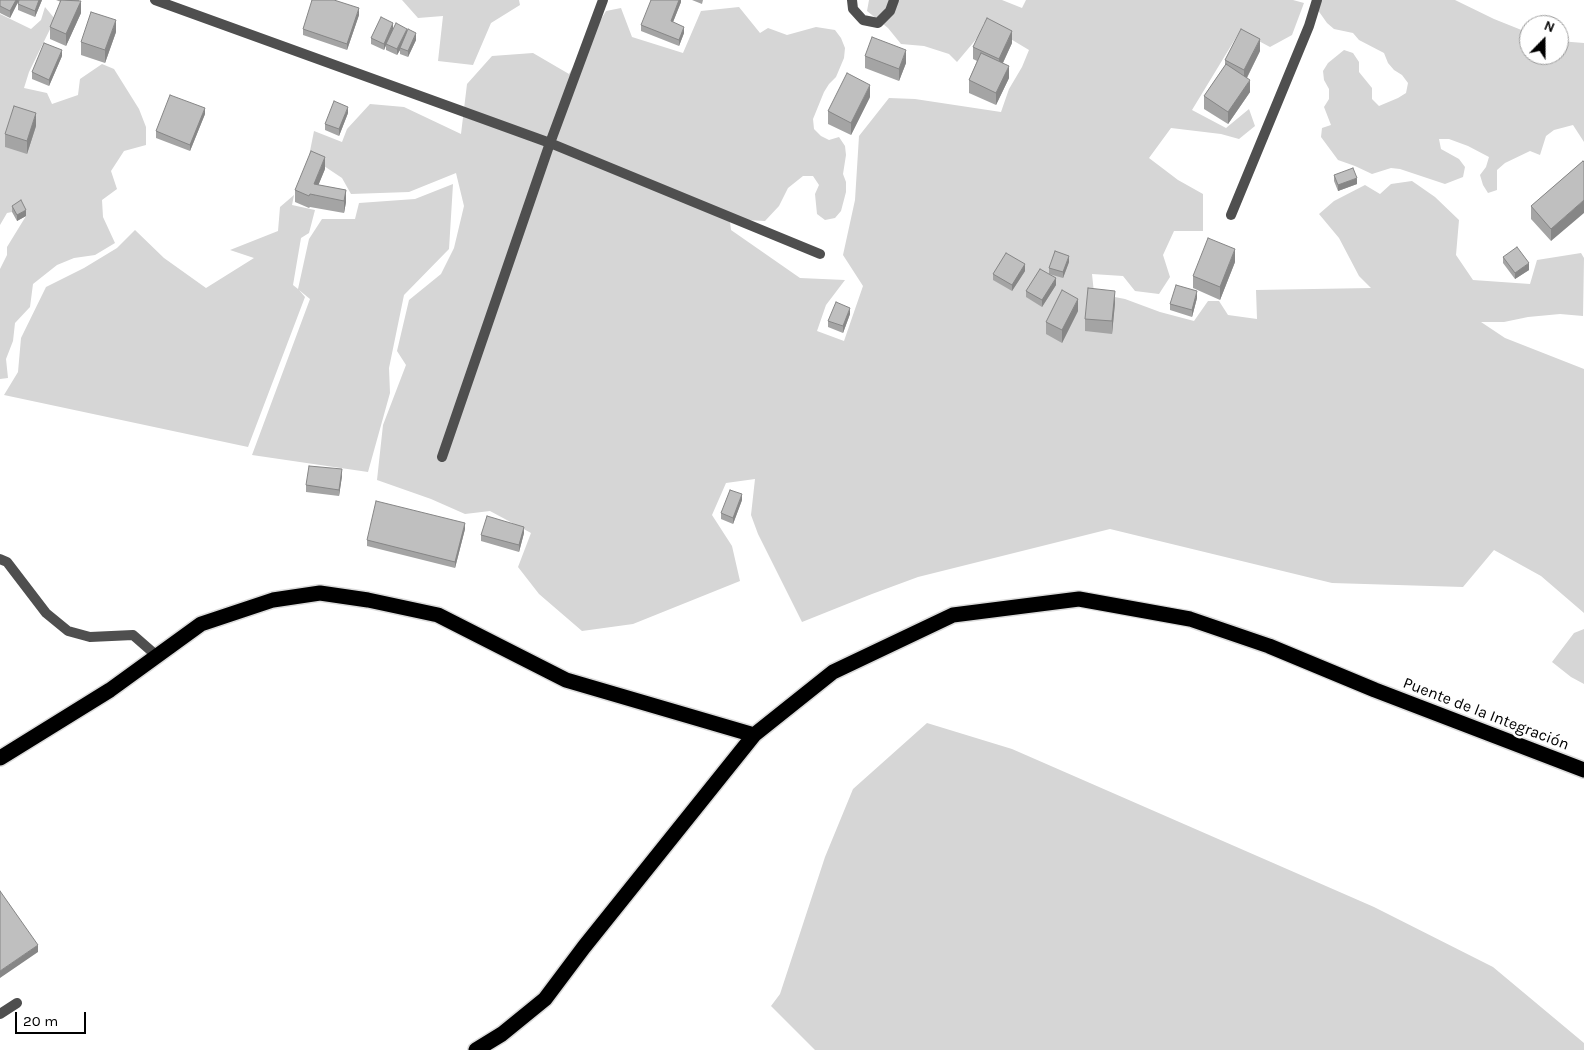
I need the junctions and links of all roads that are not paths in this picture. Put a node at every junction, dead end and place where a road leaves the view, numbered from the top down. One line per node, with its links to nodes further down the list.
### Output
1 (155, 0): 6 (street)
2 (603, 0): 7 (street)
3 (852, 0): 4 (street)
4 (894, 0)
5 (1317, 0): 8 (street)
6 (167, 2): 7 (street)
7 (550, 143): 9 (street); 10 (street)
8 (1231, 215)
9 (820, 254)
10 (442, 457)
11 (0, 559): 12 (street)
12 (157, 656): 13 (highway); 14 (highway)
13 (754, 735): 15 (highway, Puente de la Integración); 18 (highway, Puente de la Integración)
14 (0, 758)
15 (1584, 770)
16 (17, 1003): 17 (street)
17 (0, 1014)
18 (476, 1050)

